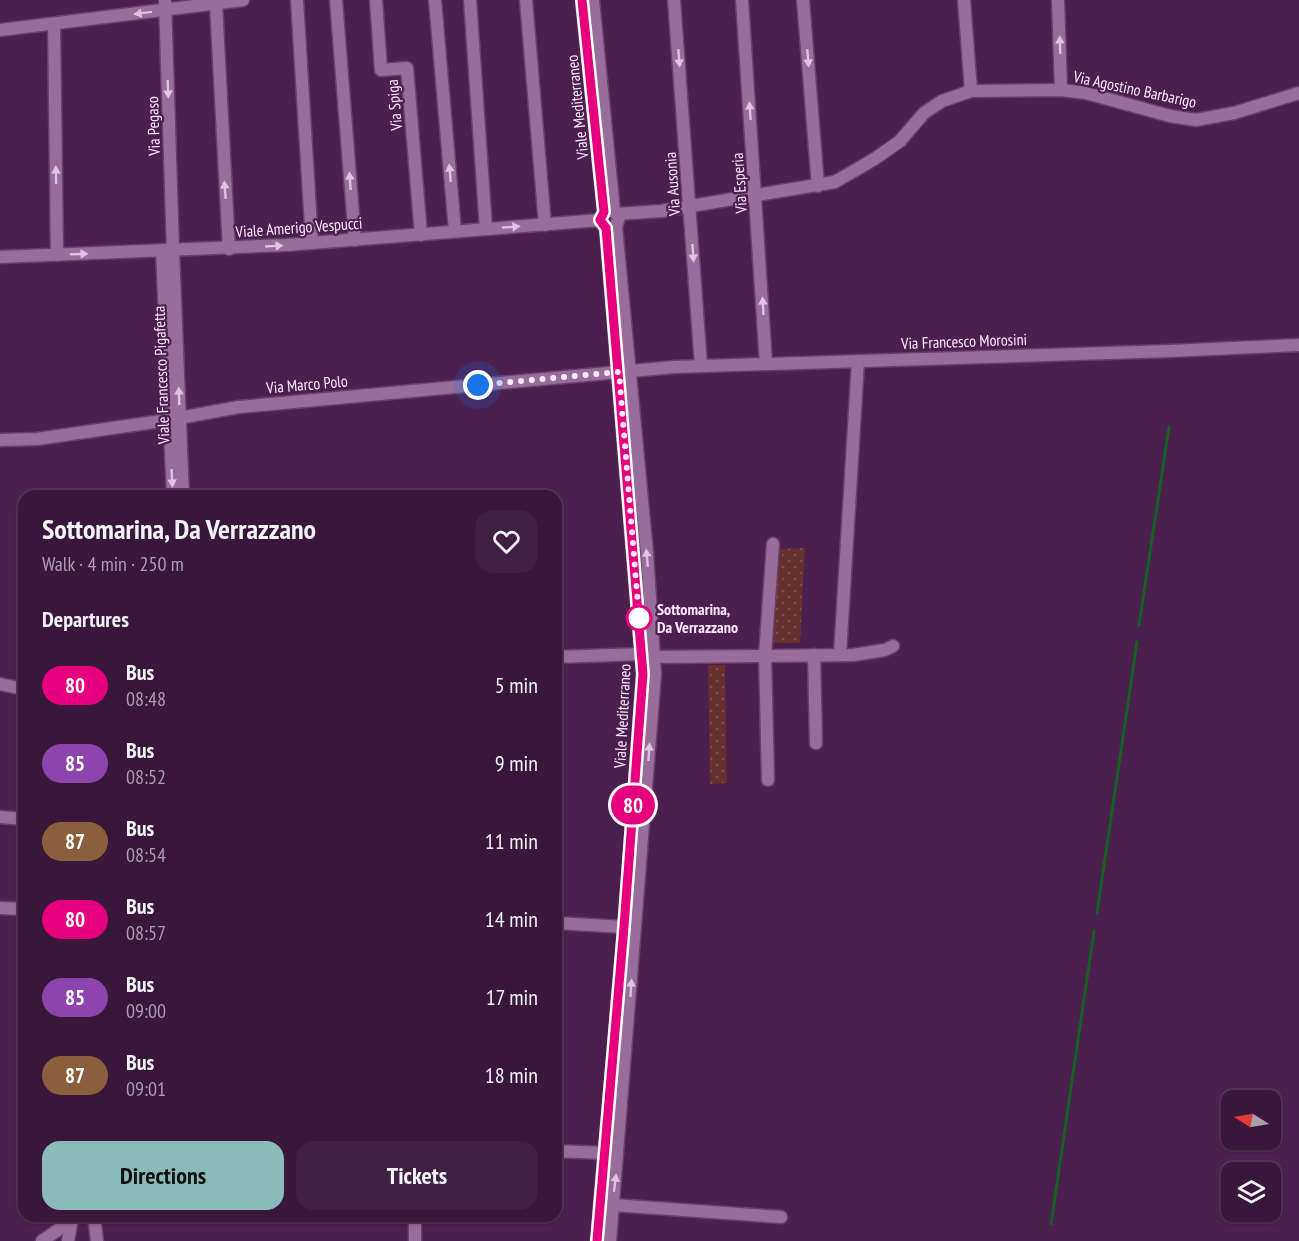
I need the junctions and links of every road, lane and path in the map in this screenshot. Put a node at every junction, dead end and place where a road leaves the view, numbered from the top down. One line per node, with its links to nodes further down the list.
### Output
1 (243, 0): 15 (street)
2 (297, 0): 31 (street)
3 (336, 0): 30 (street, one-way to 3)
4 (376, 0): 29 (street, Via Spiga)
5 (435, 0): 28 (street, one-way to 5)
6 (470, 0): 27 (street)
7 (526, 0): 26 (street)
8 (582, 0): 25 (street, Viale Mediterraneo)
9 (593, 0): 25 (street, Viale Mediterraneo)
10 (674, 0): 24 (street, Via Ausonia, one-way to 24)
11 (742, 0): 23 (street, Via Esperia, one-way to 11)
12 (803, 0): 22 (street, one-way to 22)
13 (964, 0): 20 (street)
14 (1058, 0): 19 (street, one-way to 14)
15 (216, 4): 16 (street); 32 (street, one-way to 15)
16 (165, 5): 17 (street, one-way to 17); 33 (street, Via Pegaso, one-way to 33)
17 (54, 24): 18 (street); 34 (street, one-way to 17)
18 (0, 30)
19 (1061, 90): 20 (street, Via Agostino Barbarigo); 21 (street, Via Agostino Barbarigo)
20 (971, 91): 22 (street, Via Agostino Barbarigo)
21 (1299, 93)
22 (818, 186): 23 (street, Via Agostino Barbarigo)
23 (756, 196): 24 (street, Via Agostino Barbarigo); 38 (street, Via Esperia, one-way to 23)
24 (690, 207): 25 (street, Via Agostino Barbarigo); 39 (street, Via Ausonia, one-way to 39)
25 (611, 219): 26 (street, Viale Amerigo Vespucci); 40 (street, Viale Mediterraneo)
26 (545, 225): 27 (street, Viale Amerigo Vespucci, one-way to 26)
27 (486, 229): 28 (street, Viale Amerigo Vespucci)
28 (454, 231): 29 (street, Viale Amerigo Vespucci)
29 (421, 235): 30 (street, Viale Amerigo Vespucci)
30 (354, 240): 31 (street, Viale Amerigo Vespucci)
31 (312, 243): 32 (street, Viale Amerigo Vespucci, one-way to 31)
32 (229, 249): 33 (street, Viale Amerigo Vespucci)
33 (167, 251): 34 (street, Viale Amerigo Vespucci, one-way to 33); 41 (street, Viale Francesco Pigafetta)
34 (57, 255): 35 (street, Viale Amerigo Vespucci)
35 (0, 257)
36 (1299, 345): 37 (street, Via Francesco Morosini)
37 (858, 361): 38 (street, Via Francesco Morosini); 50 (street)
38 (766, 364): 39 (street, Via Francesco Morosini)
39 (701, 366): 40 (street, Via Francesco Morosini)
40 (625, 371): 41 (street, Via Marco Polo); 47 (street, Viale Mediterraneo)
41 (174, 419): 42 (street, Via Marco Polo); 43 (street, Viale Francesco Pigafetta, one-way to 43); 44 (street, Viale Francesco Pigafetta)
42 (0, 440)
43 (172, 490)
44 (182, 490)
45 (773, 544): 48 (street)
46 (893, 646): 50 (street)
47 (649, 655): 48 (street); 51 (street); 61 (street, Viale Mediterraneo); 64 (street, Viale Mediterraneo, one-way to 47)
48 (765, 655): 49 (street); 55 (street)
49 (814, 655): 50 (street); 54 (street)
50 (840, 655)
51 (562, 657)
52 (0, 684): 53 (street)
53 (18, 688)
54 (816, 743)
55 (768, 780)
56 (0, 817): 57 (street)
57 (18, 818)
58 (0, 908): 59 (street)
59 (18, 909)
60 (562, 923): 61 (street)
61 (624, 927): 63 (street, Viale Mediterraneo)
62 (562, 1151): 63 (street)
63 (604, 1153): 74 (street, Viale Mediterraneo)
64 (613, 1205): 65 (street); 75 (street, Viale Mediterraneo)
65 (781, 1217)
66 (69, 1222): 70 (street)
67 (71, 1222): 71 (street)
68 (415, 1222): 73 (street)
69 (96, 1229): 72 (street)
70 (42, 1241)
71 (68, 1241)
72 (105, 1241)
73 (414, 1241)
74 (597, 1241)
75 (610, 1241)

